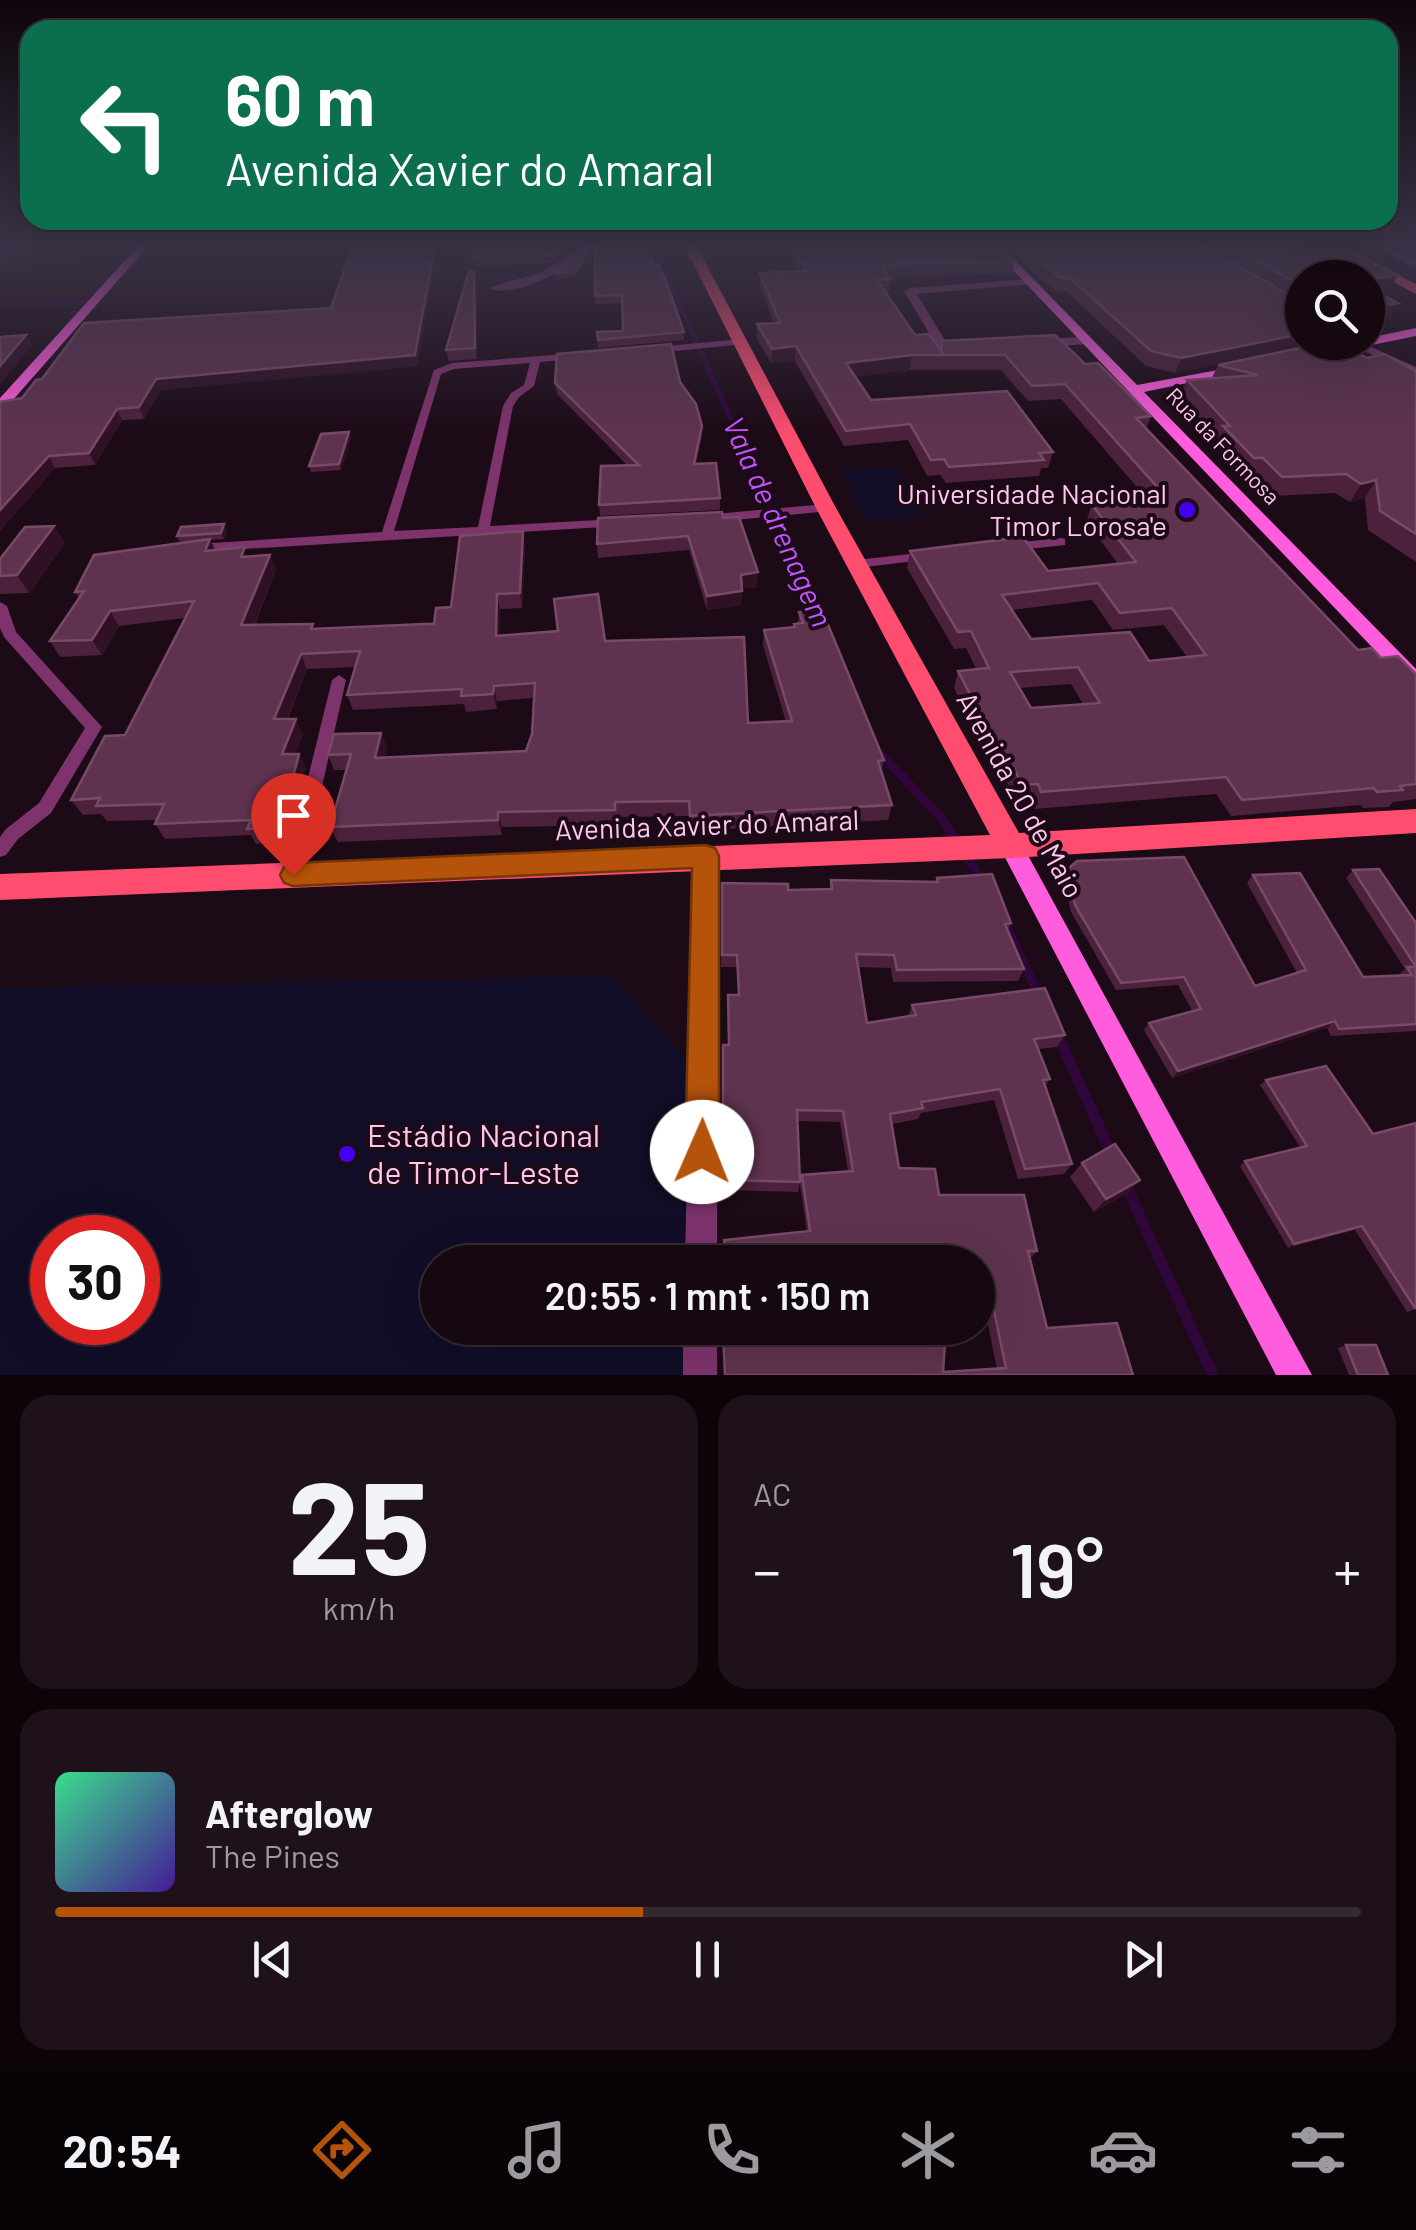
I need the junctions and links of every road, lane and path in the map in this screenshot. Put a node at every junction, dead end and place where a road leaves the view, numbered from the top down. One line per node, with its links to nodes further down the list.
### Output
1 (87, 309): 18 (street)
2 (724, 309): 8 (main road, Avenida 20 de Maio)
3 (918, 309): 10 (street)
4 (1056, 309): 7 (street, Rua da Formosa)
5 (1416, 332): 6 (street)
6 (1385, 338)
7 (1086, 341): 9 (street); 17 (street, Rua da Formosa)
8 (741, 342): 11 (lane); 19 (main road, Avenida 20 de Maio)
9 (1016, 345)
10 (980, 346)
11 (642, 351)
12 (589, 355): 14 (lane)
13 (1385, 356): 16 (lane)
14 (536, 360): 22 (lane); 23 (lane)
15 (1264, 363): 17 (street)
16 (1416, 372)
17 (1137, 389): 31 (street, Rua da Formosa)
18 (0, 406)
19 (826, 508): 20 (lane); 28 (main road, Avenida 20 de Maio)
20 (699, 519)
21 (640, 522): 22 (lane)
22 (483, 530): 23 (lane)
23 (387, 535): 25 (lane)
24 (1061, 542): 26 (lane)
25 (190, 548)
26 (987, 550)
27 (950, 554): 28 (lane)
28 (856, 564): 33 (main road, Avenida 20 de Maio)
29 (0, 606): 34 (lane)
30 (339, 680): 36 (lane)
31 (1416, 681)
32 (1416, 821): 33 (main road, Avenida Xavier do Amaral)
33 (1011, 846): 35 (main road, Avenida Xavier do Amaral); 41 (street, Avenida 20 de Maio)
34 (0, 850)
35 (706, 856): 36 (main road, Avenida Xavier do Amaral); 38 (street)
36 (293, 875): 37 (main road, Avenida Xavier do Amaral)
37 (0, 886)
38 (701, 1245)
39 (700, 1345): 40 (street)
40 (700, 1375)
41 (1295, 1375)

